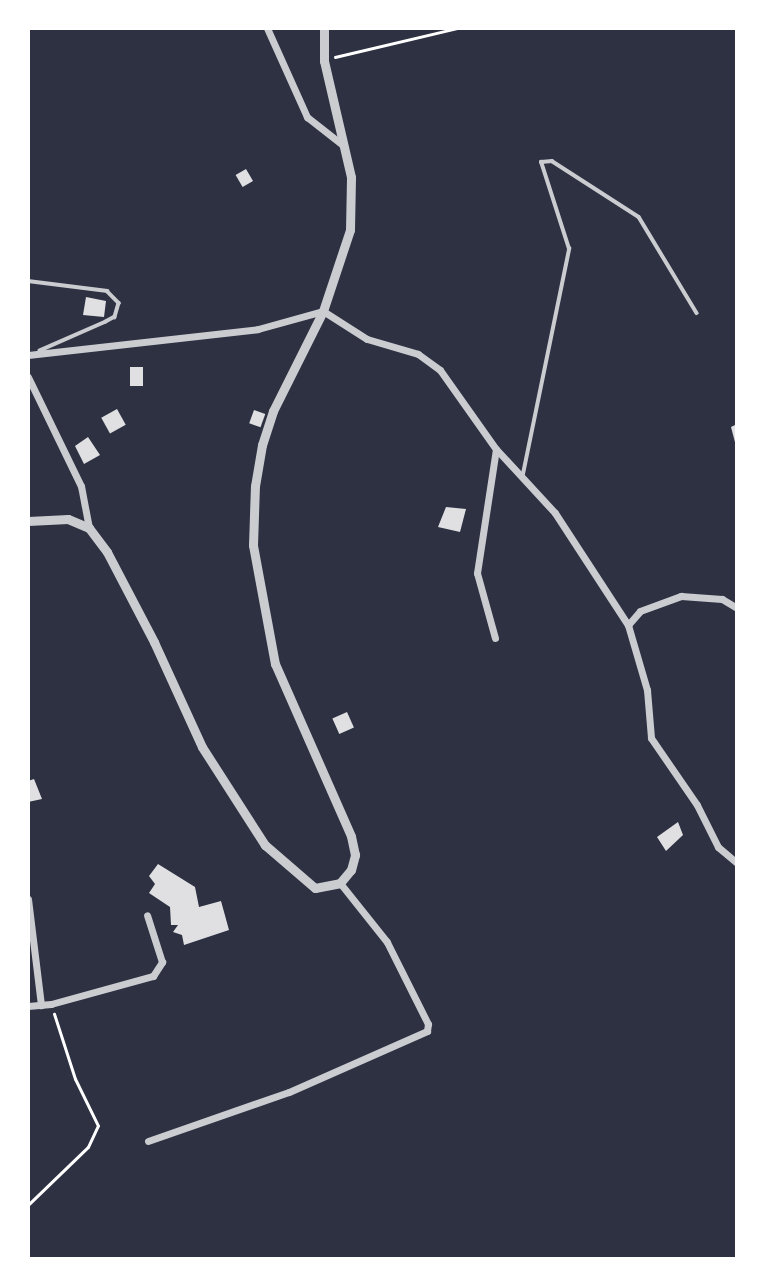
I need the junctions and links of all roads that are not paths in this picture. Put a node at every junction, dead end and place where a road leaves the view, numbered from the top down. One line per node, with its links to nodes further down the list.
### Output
1 (267, 28): 3 (street)
2 (324, 28): 3 (street)
3 (344, 146): 5 (street)
4 (28, 281): 7 (lane)
5 (323, 311): 7 (street); 10 (street); 18 (street)
6 (697, 313): 11 (lane)
7 (40, 351): 8 (street)
8 (28, 355)
9 (28, 377): 13 (street)
10 (496, 449): 11 (street); 16 (street)
11 (523, 474): 15 (street)
12 (28, 521): 13 (street)
13 (89, 528): 18 (street)
14 (737, 608): 15 (street)
15 (628, 625): 17 (street)
16 (495, 638)
17 (737, 863)
18 (340, 883): 23 (street)
19 (28, 899): 21 (street)
20 (148, 915): 21 (street)
21 (41, 1005): 22 (street)
22 (28, 1006)
23 (148, 1141)

